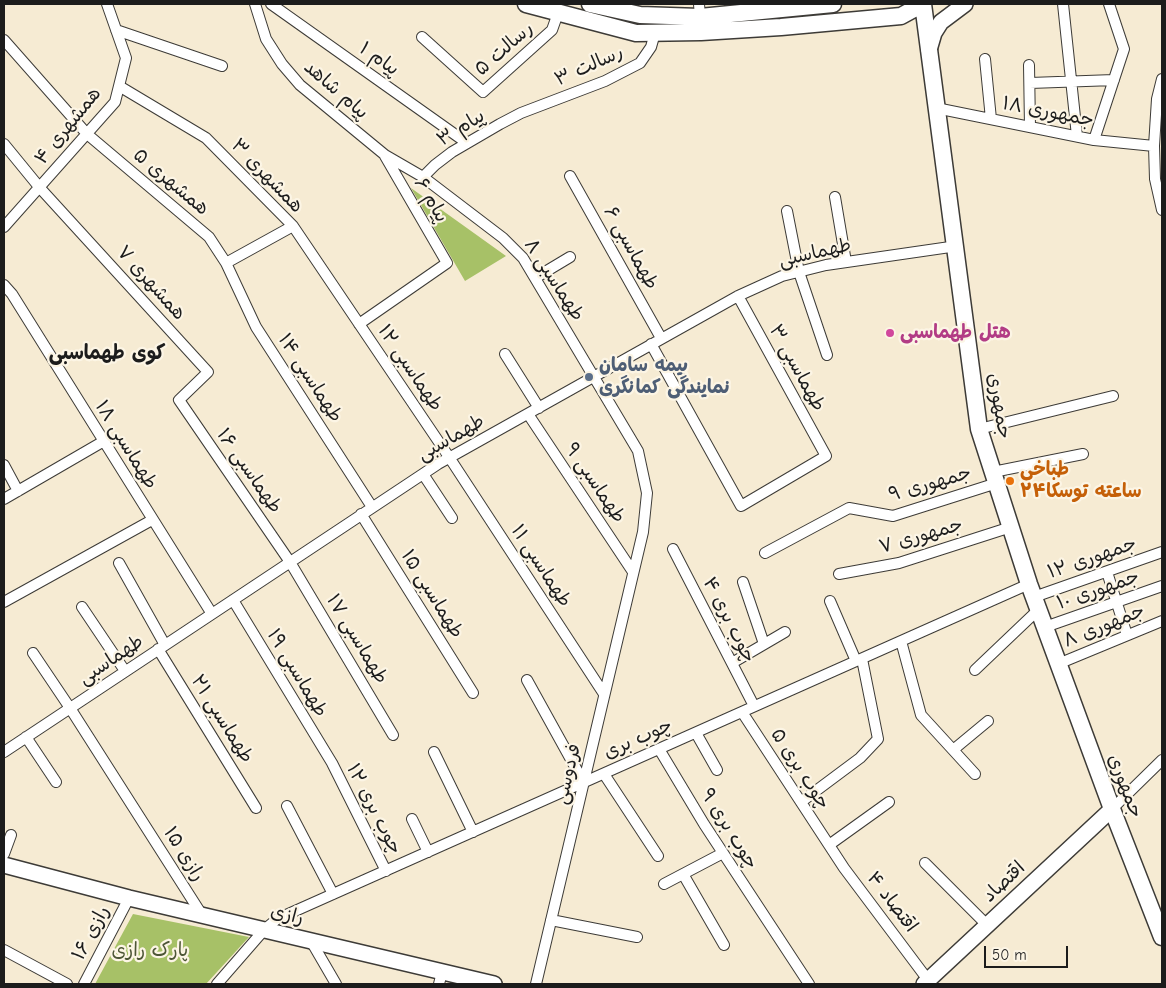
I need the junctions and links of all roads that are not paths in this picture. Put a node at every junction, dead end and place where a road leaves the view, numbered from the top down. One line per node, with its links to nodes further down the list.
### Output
1 (107, 4): 13 (street, همشهری ۴)
2 (255, 4): 36 (street, پیام شاهد)
3 (270, 4): 33 (street, ۱ پیام)
4 (526, 4): 12 (main road)
5 (590, 4): 11 (main road)
6 (833, 4): 11 (main road)
7 (923, 4): 14 (main road); 17 (main road, جمهوری)
8 (965, 4): 17 (main road)
9 (1063, 4): 23 (street)
10 (1109, 4): 22 (street)
11 (700, 10)
12 (558, 13): 14 (main road); 15 (street, ۵ رسالت)
13 (116, 30): 20 (street); 25 (street, همشهری ۴)
14 (655, 33): 27 (street, ۳ رسالت)
15 (422, 37)
16 (4, 40): 30 (street, ۵ همشهری)
17 (929, 52): 26 (main road, جمهوری)
18 (985, 59): 28 (street)
19 (1029, 64): 24 (street)
20 (222, 66)
21 (1162, 79): 35 (street)
22 (1114, 80): 23 (street); 32 (street)
23 (1072, 82): 24 (street); 31 (street)
24 (1030, 83): 29 (street)
25 (119, 86): 30 (street, همشهری ۴); 43 (street, ۳ همشهری)
26 (936, 108): 28 (street, جمهوری ۱۸); 45 (main road, جمهوری)
27 (521, 113): 33 (street, ۳ پیام)
28 (991, 119): 29 (street, جمهوری ۱۸)
29 (1030, 127): 31 (street, جمهوری ۱۸)
30 (87, 134): 39 (street, همشهری ۴); 48 (street, ۵ همشهری)
31 (1077, 136): 32 (street, جمهوری ۱۸)
32 (1094, 140): 35 (street, جمهوری ۱۸)
33 (467, 143): 38 (street, ۳ پیام)
34 (4, 144): 39 (street)
35 (1154, 146): 41 (street)
36 (385, 155): 38 (street, پیام شاهد); 53 (street, ۶ پیام)
37 (570, 176): 54 (street, ۶ طهماسبی)
38 (423, 177): 50 (street, ۸ طهماسبی)
39 (40, 188): 44 (street, همشهری ۴); 60 (street, ۷ همشهری)
40 (835, 198): 47 (street)
41 (1162, 210)
42 (787, 211): 49 (street)
43 (293, 226): 48 (street); 53 (street, ۳ همشهری)
44 (4, 227)
45 (956, 246): 47 (street, طهماسبی); 63 (main road, جمهوری)
46 (570, 257): 50 (street)
47 (846, 262): 49 (street, طهماسبی)
48 (226, 263): 72 (street, ۱۴ طهماسبی)
49 (799, 272): 52 (street, طهماسبی); 57 (street)
50 (535, 278): 58 (street, ۸ طهماسبی)
51 (4, 285): 64 (street, ۱۸ طهماسبی)
52 (738, 296): 54 (street, طهماسبی); 55 (street, ۳ طهماسبی)
53 (359, 324): 66 (street, ۱۲ طهماسبی)
54 (661, 338): 55 (street, طهماسبی)
55 (650, 344): 58 (street, طهماسبی)
56 (505, 354): 61 (street)
57 (827, 355)
58 (594, 377): 61 (street, طهماسبی); 82 (street, ۸ طهماسبی)
59 (1113, 396): 63 (street)
60 (179, 400): 80 (street, ۱۶ طهماسبی)
61 (539, 408): 62 (street, طهماسبی)
62 (528, 414): 66 (street, طهماسبی); 82 (street, ۹ طهماسبی)
63 (979, 429): 69 (main road, جمهوری)
64 (104, 442): 70 (street); 75 (street, ۱۸ طهماسبی)
65 (1084, 454): 69 (street, ۹ جمهوری)
66 (449, 457): 68 (street, طهماسبی); 109 (street, ۱۱ طهماسبی)
67 (4, 465): 70 (street)
68 (423, 474): 72 (street, طهماسبی); 74 (street)
69 (995, 477): 76 (main road, جمهوری); 79 (street, ۹ جمهوری)
70 (18, 490): 71 (street)
71 (4, 498)
72 (372, 508): 73 (street, طهماسبی)
73 (361, 514): 80 (street, طهماسبی); 108 (street, ۱۵ طهماسبی)
74 (452, 518)
75 (152, 520): 90 (street); 93 (street, ۱۸ طهماسبی)
76 (1010, 527): 84 (street, ۷ جمهوری); 87 (main road, جمهوری)
77 (673, 549): 103 (street, ۴ چوب بری)
78 (1162, 552): 83 (street, ۱۲ جمهوری)
79 (765, 553)
80 (290, 562): 88 (street, طهماسبی); 115 (street, ۱۷ طهماسبی)
81 (119, 563): 100 (street, ۲۱ طهماسبی)
82 (633, 572): 109 (street, فردوسی)
83 (1107, 572): 87 (street, ۱۲ جمهوری); 91 (street)
84 (839, 574)
85 (743, 582): 99 (street)
86 (1162, 586): 91 (street, ۱۰ جمهوری)
87 (1033, 597): 95 (main road, جمهوری); 98 (street, چوب بری); 105 (street)
88 (233, 600): 93 (street, طهماسبی); 122 (street, ۱۹ طهماسبی)
89 (830, 601): 102 (street)
90 (4, 602)
91 (1116, 602): 95 (street, ۱۰ جمهوری); 97 (street)
92 (82, 607): 106 (street)
93 (212, 614): 100 (street, طهماسبی)
94 (1162, 621): 97 (street, ۸ جمهوری)
95 (1045, 627): 104 (main road, جمهوری)
96 (785, 632): 99 (street)
97 (1128, 635): 104 (street, ۸ جمهوری)
98 (900, 641): 102 (street, چوب بری); 118 (street)
99 (764, 644): 103 (street)
100 (162, 647): 106 (street, طهماسبی); 131 (street, ۲۱ طهماسبی)
101 (33, 653): 111 (street, ۱۵ رازی)
102 (859, 660): 110 (street, چوب بری); 128 (street)
103 (732, 663): 110 (street, ۴ چوب بری)
104 (1058, 664): 132 (main road, جمهوری)
105 (975, 670)
106 (125, 671): 111 (street, طهماسبی)
107 (527, 680): 127 (street)
108 (474, 693)
109 (604, 694): 127 (street, فردوسی)
110 (754, 706): 112 (street, چوب بری)
111 (70, 708): 116 (street, طهماسبی); 150 (street, ۱۵ رازی)
112 (742, 712): 114 (street, چوب بری); 128 (street, ۵ چوب بری)
113 (988, 721): 118 (street)
114 (696, 733): 117 (street, چوب بری); 123 (street)
115 (393, 735)
116 (26, 737): 119 (street, طهماسبی); 126 (street)
117 (658, 749): 124 (street, چوب بری); 138 (street, ۹ چوب بری)
118 (953, 750): 125 (street)
119 (4, 752)
120 (434, 752): 134 (street)
121 (1162, 760): 132 (street)
122 (332, 764): 144 (street, ۱۲ چوب بری)
123 (717, 770)
124 (604, 774): 127 (street, چوب بری); 140 (street)
125 (974, 774)
126 (56, 782)
127 (584, 783): 134 (street, چوب بری); 151 (street, فردوسی)
128 (801, 802): 136 (street, ۵ چوب بری)
129 (889, 802): 136 (street)
130 (287, 806): 148 (street)
131 (256, 808)
132 (1112, 809): 152 (main road, اقتصاد); 155 (main road, جمهوری)
133 (412, 819): 137 (street)
134 (473, 832): 137 (street, چوب بری)
135 (11, 834): 139 (street)
136 (829, 845): 160 (street, ۴ اقتصاد)
137 (428, 852): 144 (street, چوب بری)
138 (723, 853): 145 (street); 167 (street, ۹ چوب بری)
139 (4, 854)
140 (658, 856)
141 (925, 863): 152 (street)
142 (4, 865): 146 (main road, رازی)
143 (4, 871): 146 (main road, رازی)
144 (386, 871): 148 (street, چوب بری)
145 (683, 874): 147 (street); 157 (street)
146 (71, 881): 149 (main road, رازی)
147 (664, 884)
148 (333, 894): 153 (street, چوب بری)
149 (129, 898): 150 (main road, رازی); 162 (street, رازی ۱۶)
150 (202, 915): 153 (main road, رازی)
151 (551, 920): 154 (street); 166 (street, فردوسی)
152 (987, 925): 160 (main road, اقتصاد)
153 (264, 930): 156 (main road, رازی); 163 (street, چوب بری)
154 (637, 937)
155 (1162, 937)
156 (311, 941): 159 (main road, رازی); 164 (street)
157 (724, 944)
158 (4, 950): 161 (street)
159 (440, 978): 165 (main road, رازی)
160 (926, 982)
161 (67, 984)
162 (84, 984)
163 (217, 984)
164 (336, 984)
165 (494, 984)
166 (536, 984)
167 (809, 984)

